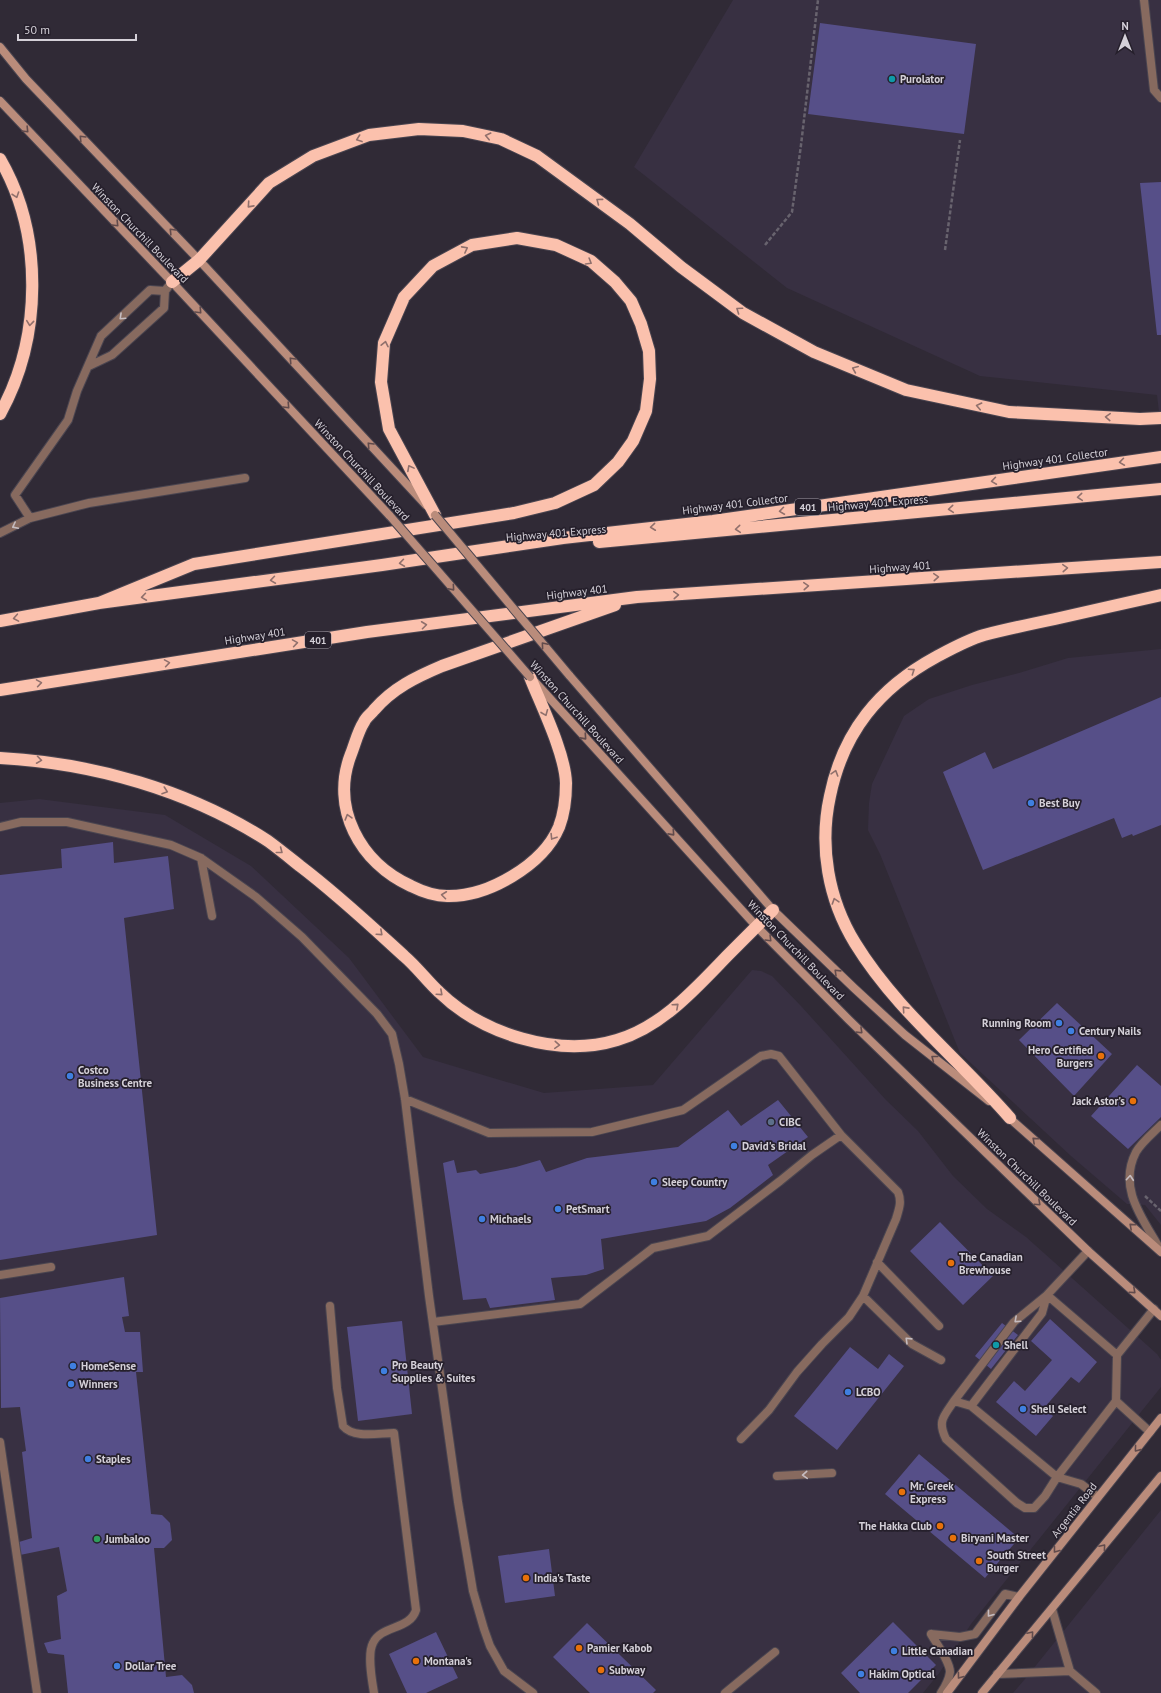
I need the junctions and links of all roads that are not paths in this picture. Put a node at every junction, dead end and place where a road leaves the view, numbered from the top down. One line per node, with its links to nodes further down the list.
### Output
1 (1144, 0): 3 (lane)
2 (0, 47): 6 (main road, Winston Churchill Boulevard, one-way to 2)
3 (1161, 98)
4 (0, 101): 7 (main road, Winston Churchill Boulevard, one-way to 7)
5 (0, 159): 9 (highway, one-way to 9)
6 (199, 260): 7 (highway); 10 (highway, one-way to 6); 14 (main road, Winston Churchill Boulevard, one-way to 6)
7 (169, 287): 8 (lane); 8 (lane, one-way to 8); 23 (main road, Winston Churchill Boulevard, one-way to 23, bridge)
8 (89, 366): 15 (lane)
9 (0, 414)
10 (1161, 418)
11 (1161, 457): 17 (highway, Highway 401 Collector / 401, one-way to 17)
12 (245, 478): 15 (lane)
13 (1161, 489): 17 (highway, Highway 401 Express / 401, one-way to 17)
14 (435, 514): 21 (highway, one-way to 21); 28 (main road, Winston Churchill Boulevard, one-way to 14, bridge)
15 (30, 518): 16 (lane, one-way to 16)
16 (0, 533)
17 (454, 555): 21 (highway, 401, one-way to 21)
18 (1161, 562): 20 (highway, Highway 401 / 401, one-way to 18)
19 (1161, 595): 32 (highway, one-way to 19)
20 (637, 598): 23 (highway, one-way to 20); 24 (highway, Highway 401 / 401, one-way to 20)
21 (99, 603): 22 (highway, 401, one-way to 22)
22 (0, 621)
23 (530, 676): 30 (main road, Winston Churchill Boulevard, one-way to 30)
24 (0, 690)
25 (0, 758): 30 (highway, one-way to 30)
26 (0, 827): 27 (lane)
27 (201, 858): 29 (lane); 31 (lane)
28 (773, 910): 30 (highway); 32 (main road, Winston Churchill Boulevard, one-way to 28)
29 (212, 916)
30 (757, 927): 35 (main road, Winston Churchill Boulevard, one-way to 35)
31 (405, 1100): 34 (lane); 45 (lane)
32 (1010, 1118): 36 (main road, Winston Churchill Boulevard, one-way to 32)
33 (1161, 1126): 36 (lane, one-way to 33)
34 (841, 1135): 37 (lane); 45 (lane)
35 (1088, 1250): 40 (lane); 43 (main road, Winston Churchill Boulevard, one-way to 43)
36 (1161, 1252)
37 (877, 1262): 41 (lane); 46 (lane)
38 (51, 1267): 39 (lane)
39 (0, 1275)
40 (1047, 1295): 47 (lane); 49 (lane, one-way to 49); 51 (lane)
41 (863, 1296): 48 (lane, one-way to 41); 54 (lane)
42 (330, 1306): 67 (lane)
43 (1154, 1309): 44 (main road, Winston Churchill Boulevard); 47 (lane)
44 (1161, 1316)
45 (433, 1322): 68 (lane)
46 (939, 1326)
47 (1117, 1356): 50 (lane)
48 (941, 1360)
49 (954, 1401): 51 (lane); 59 (lane)
50 (1116, 1401): 53 (lane); 59 (lane)
51 (970, 1406): 59 (lane)
52 (1161, 1418): 53 (main road, Argentia Road)
53 (1150, 1432): 60 (main road, Argentia Road, one-way to 60)
54 (741, 1439)
55 (0, 1442): 66 (lane)
56 (832, 1473): 57 (lane, one-way to 57)
57 (778, 1476)
58 (1161, 1476): 62 (main road, one-way to 58)
59 (1057, 1478): 60 (lane)
60 (1098, 1497): 61 (main road, Argentia Road, one-way to 61)
61 (1019, 1596): 70 (lane, one-way to 70); 71 (main road, Argentia Road, one-way to 71)
62 (1052, 1609): 64 (lane); 65 (main road, one-way to 62)
63 (775, 1652): 69 (lane)
64 (1070, 1671): 65 (lane); 73 (lane)
65 (997, 1674): 72 (main road)
66 (37, 1693)
67 (374, 1693)
68 (533, 1693)
69 (725, 1693)
70 (941, 1693)
71 (947, 1693)
72 (982, 1693)
73 (1096, 1693)

